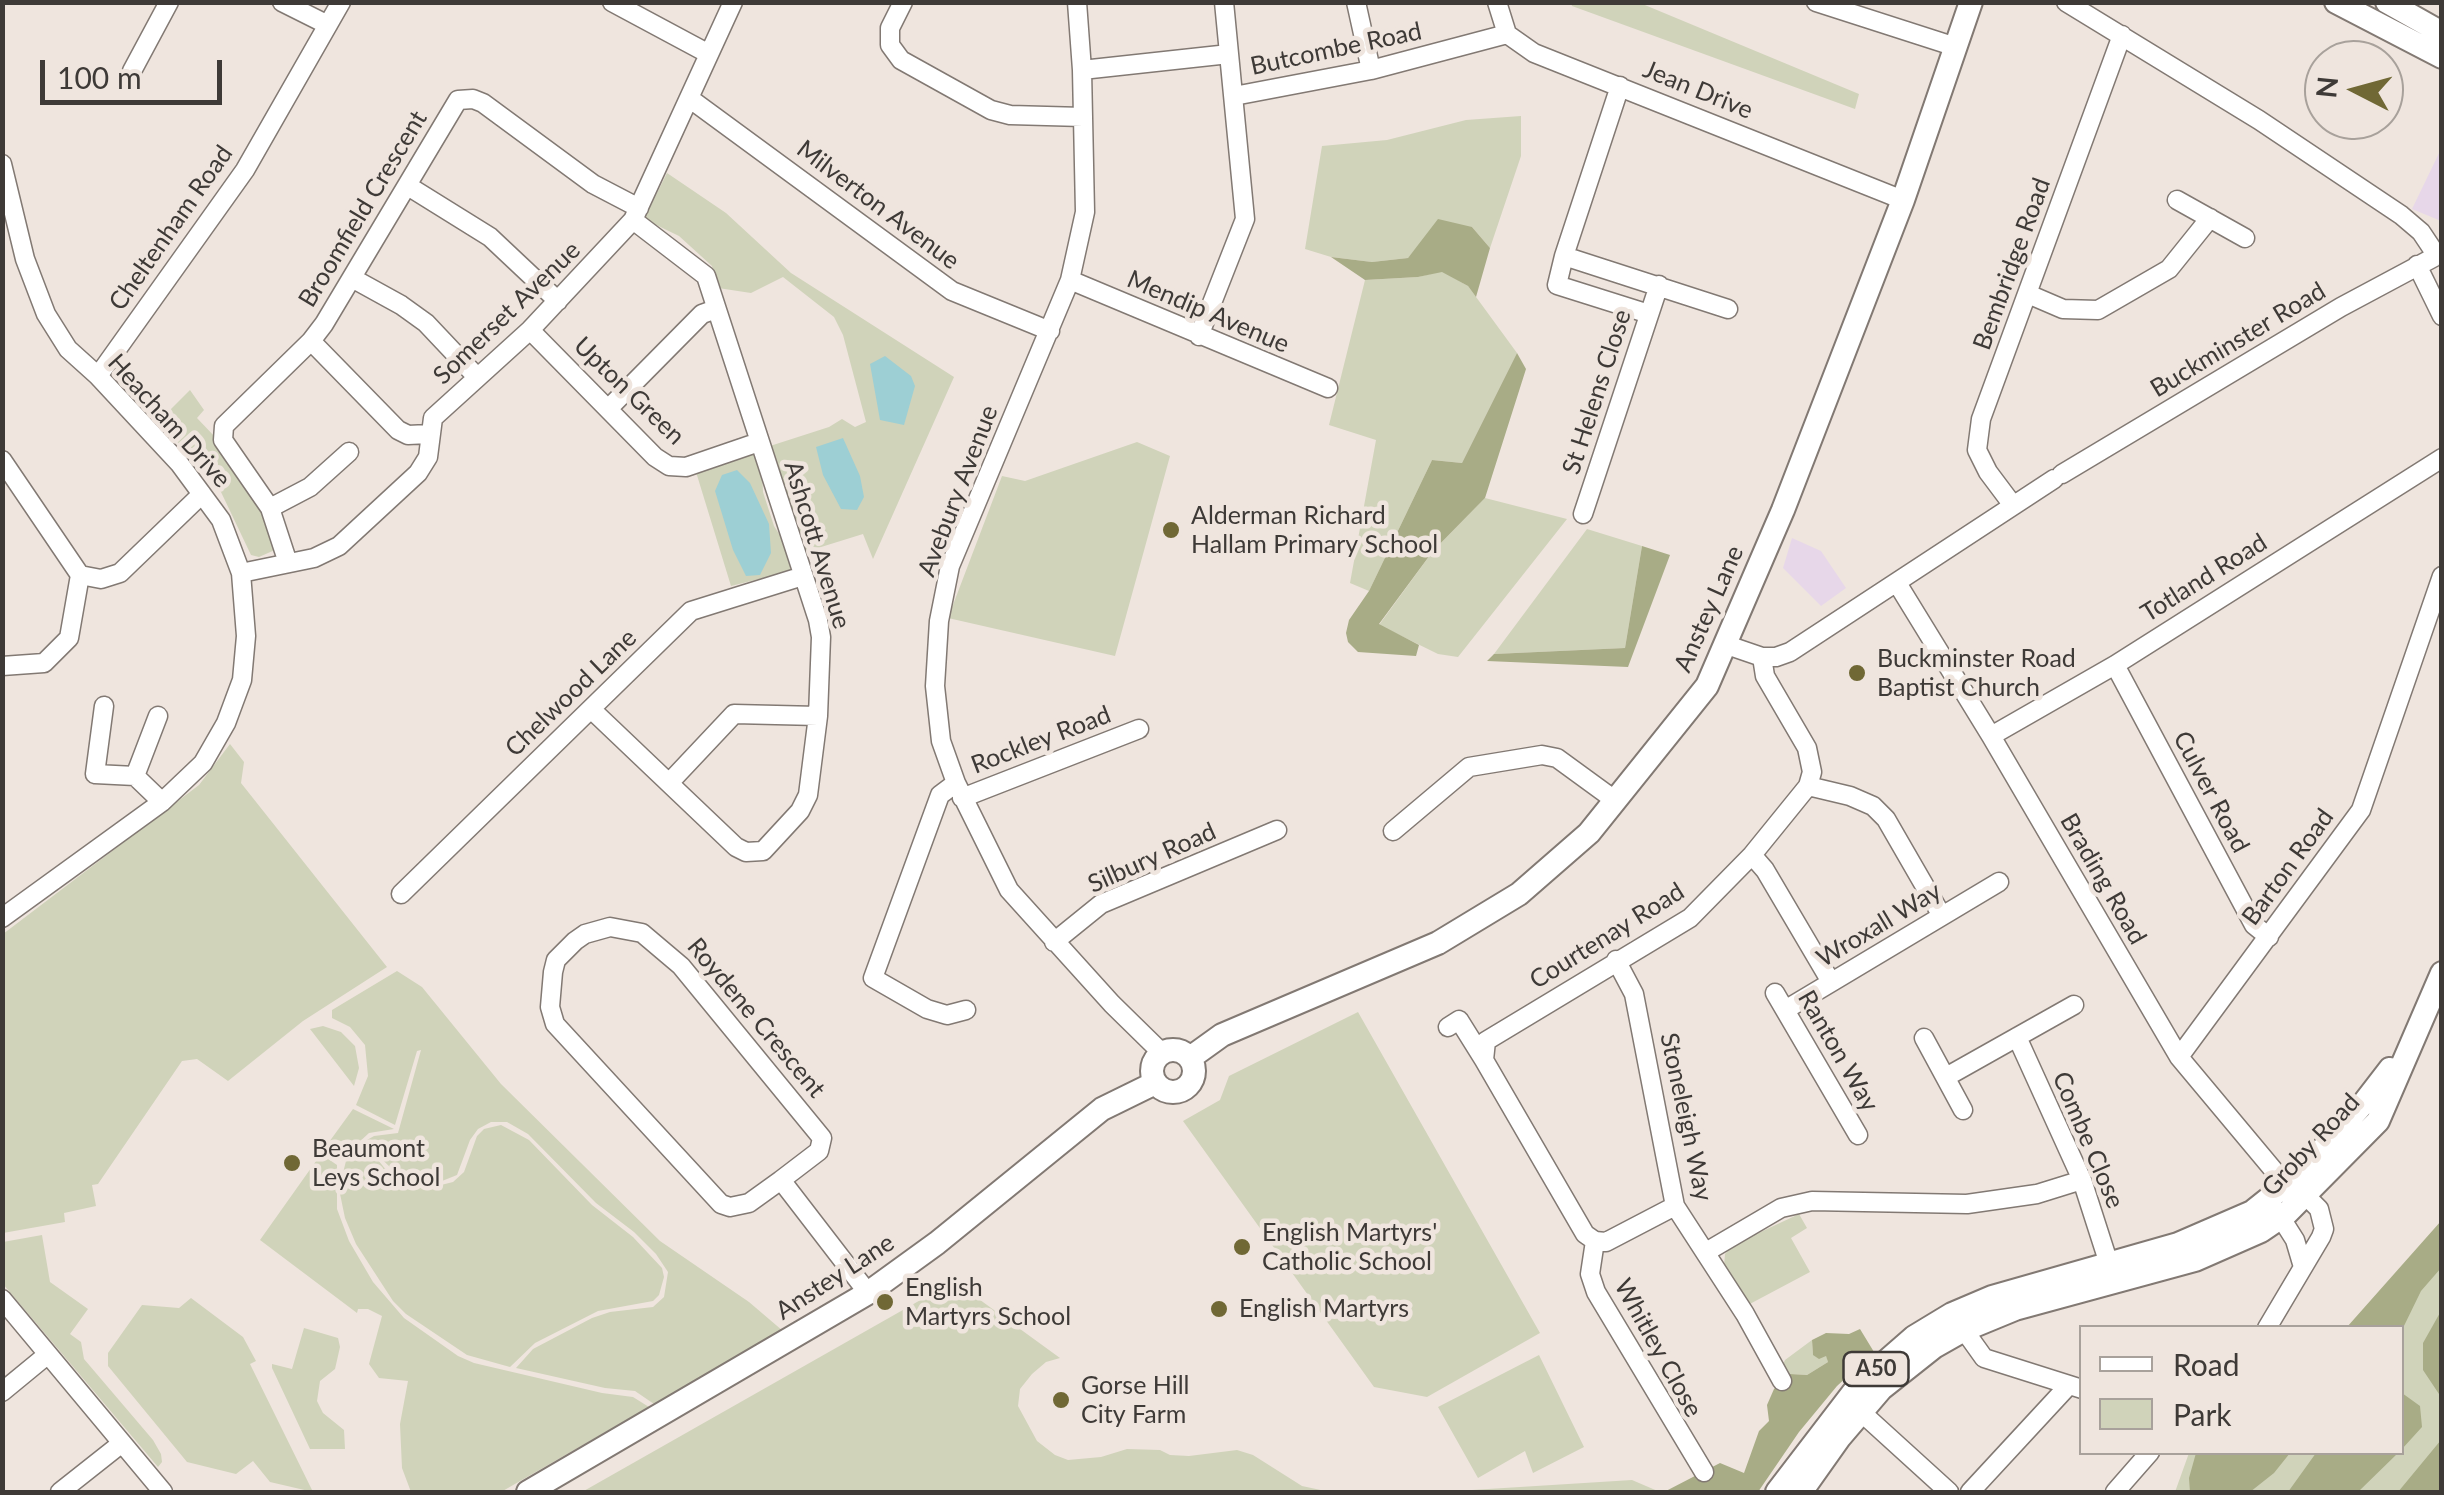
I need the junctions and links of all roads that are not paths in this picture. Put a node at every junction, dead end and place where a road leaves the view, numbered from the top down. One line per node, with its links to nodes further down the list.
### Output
1 (169, 2): 25 (street)
2 (282, 2): 16 (street)
3 (341, 2): 16 (street, Cheltenham Road)
4 (612, 2): 22 (street)
5 (732, 2): 22 (street, Somerset Avenue)
6 (904, 2): 31 (street)
7 (1076, 2): 26 (street, Avebury Avenue)
8 (1224, 2): 23 (street)
9 (1356, 2): 27 (street)
10 (1497, 2): 19 (street)
11 (1816, 2): 21 (street)
12 (1971, 2): 21 (main road, Anstey Lane)
13 (2066, 2): 20 (street)
14 (2336, 2): 17 (main road)
15 (2387, 2): 17 (main road)
16 (328, 25): 55 (street, Cheltenham Road)
17 (2409, 28): 18 (main road); 24 (main road)
18 (2442, 33)
19 (1507, 34): 27 (street, Butcombe Road); 28 (street, Jean Drive)
20 (2122, 35): 39 (street); 45 (street, Bembridge Road)
21 (1956, 47): 34 (main road, Anstey Lane)
22 (709, 54): 30 (street, Somerset Avenue)
23 (1229, 54): 26 (street); 29 (street)
24 (2442, 57)
25 (132, 70)
26 (1082, 70): 31 (street, Avebury Avenue)
27 (1371, 70): 29 (street, Butcombe Road)
28 (1620, 86): 34 (street, Jean Drive); 40 (street)
29 (1234, 96): 53 (street)
30 (689, 98): 36 (street, Somerset Avenue); 52 (street, Milverton Avenue)
31 (1083, 117): 43 (street, Avebury Avenue)
32 (2, 164): 55 (street, Heacham Drive)
33 (408, 186): 36 (street, Broomfield Crescent); 42 (street, Broomfield Crescent); 46 (street)
34 (1903, 200): 74 (main road, Anstey Lane)
35 (2177, 200): 37 (street)
36 (636, 214): 46 (street, Somerset Avenue); 47 (street, Ashcott Avenue)
37 (2210, 218): 38 (street); 45 (street)
38 (2245, 238)
39 (2439, 255): 41 (street, Buckminster Road)
40 (1564, 256): 44 (street); 49 (street)
41 (2417, 265): 50 (street); 65 (street, Buckminster Road)
42 (352, 278): 54 (street, Broomfield Crescent); 56 (street)
43 (1070, 280): 52 (street, Avebury Avenue); 53 (street, Mendip Avenue)
44 (1659, 286): 48 (street); 49 (street, St Helens Close)
45 (2028, 294): 65 (street, Bembridge Road)
46 (558, 301): 51 (street, Somerset Avenue)
47 (716, 309): 58 (street); 60 (street, Ashcott Avenue)
48 (1728, 309)
49 (1649, 314): 67 (street, St Helens Close)
50 (2442, 316)
51 (530, 330): 56 (street, Somerset Avenue); 58 (street, Upton Green)
52 (1050, 331): 87 (street, Avebury Avenue)
53 (1199, 336): 57 (street, Mendip Avenue)
54 (311, 341): 59 (street); 66 (street, Broomfield Crescent)
55 (98, 376): 64 (street, Heacham Drive)
56 (476, 377): 59 (street, Somerset Avenue)
57 (1328, 388)
58 (608, 409): 60 (street, Upton Green)
59 (429, 434): 68 (street, Somerset Avenue)
60 (759, 442): 71 (street, Ashcott Avenue)
61 (349, 452): 66 (street)
62 (2442, 458): 76 (street, Totland Road)
63 (2, 460): 70 (street)
64 (202, 494): 69 (street, Heacham Drive); 70 (street)
65 (2012, 504): 73 (street, Buckminster Road)
66 (270, 508): 68 (street, Broomfield Crescent)
67 (1583, 514)
68 (288, 563): 69 (street, Somerset Avenue)
69 (240, 574): 89 (street, Heacham Drive)
70 (80, 575): 77 (street)
71 (803, 576): 79 (street, Chelwood Lane); 81 (street, Ashcott Avenue)
72 (2442, 576): 97 (street, Barton Road)
73 (1897, 583): 75 (street, Buckminster Road); 83 (street, Brading Road)
74 (1724, 644): 75 (street); 88 (main road, Anstey Lane)
75 (1762, 657): 86 (street)
76 (2115, 664): 83 (street, Totland Road); 97 (street, Culver Road)
77 (2, 666)
78 (104, 706): 84 (street)
79 (591, 709): 85 (street); 94 (street, Chelwood Lane)
80 (158, 716): 84 (street)
81 (818, 716): 85 (street); 85 (street, Ashcott Avenue)
82 (1138, 729): 87 (street, Rockley Road)
83 (1991, 736): 111 (street, Brading Road)
84 (135, 776): 89 (street)
85 (670, 783)
86 (1808, 786): 92 (street, Courtenay Road); 95 (street)
87 (959, 790): 98 (street, Avebury Avenue); 105 (street)
88 (1616, 801): 91 (street); 112 (main road, Anstey Lane)
89 (162, 802): 96 (street, Heacham Drive)
90 (1277, 830): 98 (street, Silbury Road)
91 (1394, 831)
92 (1752, 854): 99 (street, Courtenay Road); 101 (street)
93 (1999, 882): 95 (street, Wroxall Way)
94 (401, 894)
95 (1942, 916): 101 (street, Wroxall Way)
96 (2, 918)
97 (2269, 936): 111 (street, Barton Road)
98 (1054, 942): 110 (street, Avebury Avenue)
99 (1616, 960): 109 (street, Courtenay Road); 119 (street, Stoneleigh Way)
100 (2442, 973): 120 (main road, Groby Road / A50)
101 (1831, 982): 104 (street, Wroxall Way)
102 (1775, 993): 104 (street, Ranton Way)
103 (2074, 1005): 107 (street)
104 (1785, 1010): 116 (street, Ranton Way)
105 (960, 1019)
106 (1448, 1027): 109 (street)
107 (2016, 1037): 113 (street); 118 (street, Combe Close)
108 (1924, 1038): 113 (street)
109 (1485, 1051): 123 (street)
110 (1162, 1054): 112 (main road); 114 (main road)
111 (2180, 1056): 120 (street, Brading Road)
112 (1190, 1058): 114 (main road, Anstey Lane)
113 (1946, 1077): 115 (street)
114 (1155, 1082): 127 (main road, Anstey Lane)
115 (1963, 1110)
116 (1858, 1135)
117 (781, 1180): 117 (street, Roydene Crescent); 127 (street)
118 (2082, 1180): 124 (street); 126 (street, Combe Close)
119 (1675, 1206): 123 (street); 124 (street, Stoneleigh Way)
120 (2281, 1206): 121 (street); 122 (street); 126 (main road, Groby Road / A50); 126 (main road, Groby Road / A50)
121 (2320, 1236): 122 (street); 125 (street)
122 (2295, 1240): 125 (street)
123 (1595, 1241): 138 (street, Whitley Close)
124 (1706, 1252): 132 (street, Stoneleigh Way)
125 (2303, 1267): 129 (street)
126 (2102, 1273): 130 (main road, Groby Road / A50); 142 (main road, Groby Road / A50)
127 (868, 1293): 141 (main road, Anstey Lane)
128 (2, 1299): 131 (street)
129 (2268, 1325)
130 (1964, 1330): 133 (street); 135 (main road, Groby Road / A50)
131 (48, 1355): 134 (street); 136 (street)
132 (1782, 1381)
133 (2075, 1387): 145 (street)
134 (2, 1392)
135 (1860, 1412): 143 (main road, Groby Road / A50); 144 (street)
136 (122, 1443): 139 (street); 140 (street)
137 (2147, 1455): 146 (street)
138 (1704, 1472)
139 (60, 1492)
140 (163, 1492)
141 (528, 1492)
142 (1777, 1492)
143 (1801, 1492)
144 (1949, 1492)
145 (1970, 1492)
146 (2115, 1492)

